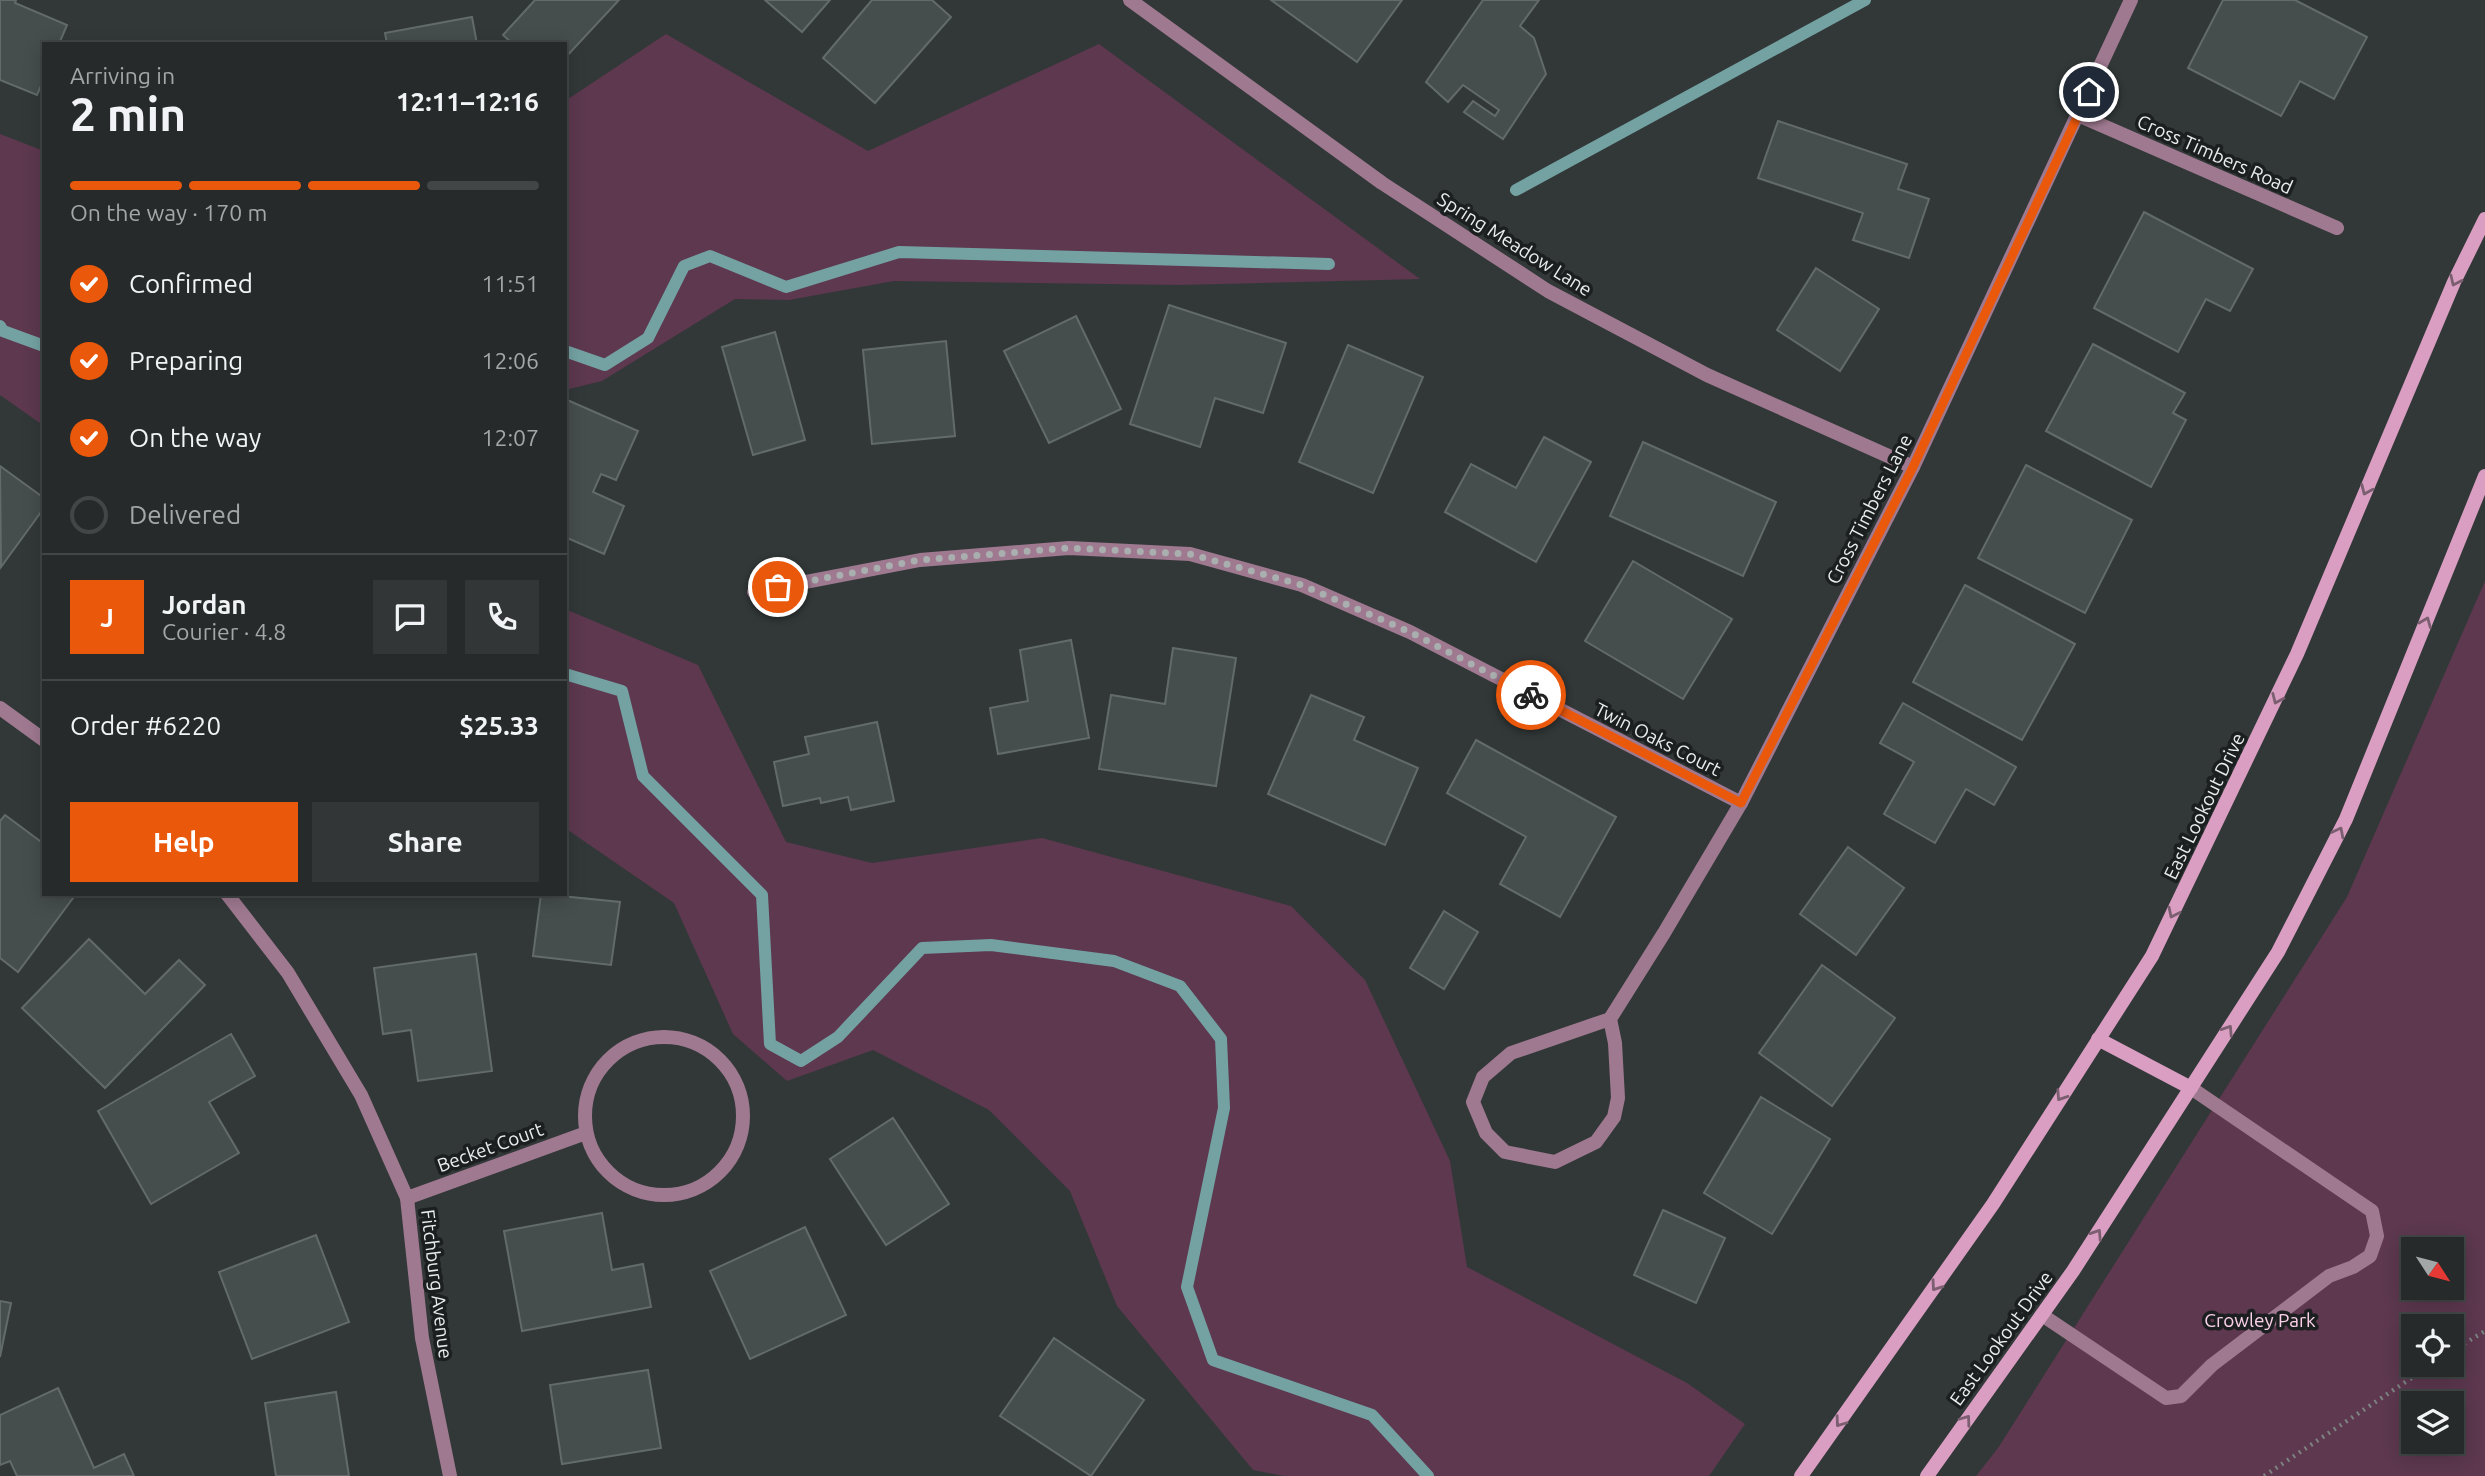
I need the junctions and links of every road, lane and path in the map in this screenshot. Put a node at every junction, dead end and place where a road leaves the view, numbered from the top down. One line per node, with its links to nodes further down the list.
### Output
1 (1130, 0): 6 (street, Spring Meadow Lane)
2 (2131, 0): 3 (street, Cross Timbers Lane)
3 (2078, 116): 5 (street, Cross Timbers Road); 6 (street, Cross Timbers Lane)
4 (2485, 219): 14 (main road, East Lookout Drive, one-way to 14)
5 (2337, 228)
6 (1913, 467): 11 (street, Cross Timbers Lane)
7 (2485, 476): 15 (main road, East Lookout Drive, one-way to 7)
8 (754, 592): 11 (street, Twin Oaks Court)
9 (0, 708): 10 (street)
10 (42, 739)
11 (1741, 803): 13 (street, Cross Timbers Lane)
12 (229, 896): 17 (street, Fitchburg Avenue)
13 (1610, 1019): 13 (street)
14 (2098, 1039): 15 (main road); 23 (main road, East Lookout Drive, one-way to 23)
15 (2191, 1088): 18 (main road, East Lookout Drive, one-way to 15); 18 (street)
16 (586, 1133): 16 (street); 17 (street, Becket Court)
17 (407, 1198): 22 (street, Fitchburg Avenue)
18 (2042, 1315): 24 (main road, East Lookout Drive, one-way to 18)
19 (2485, 1331): 20 (path)
20 (2464, 1344)
21 (2413, 1377): 25 (path)
22 (450, 1476)
23 (1801, 1476)
24 (1927, 1476)
25 (2264, 1476)

